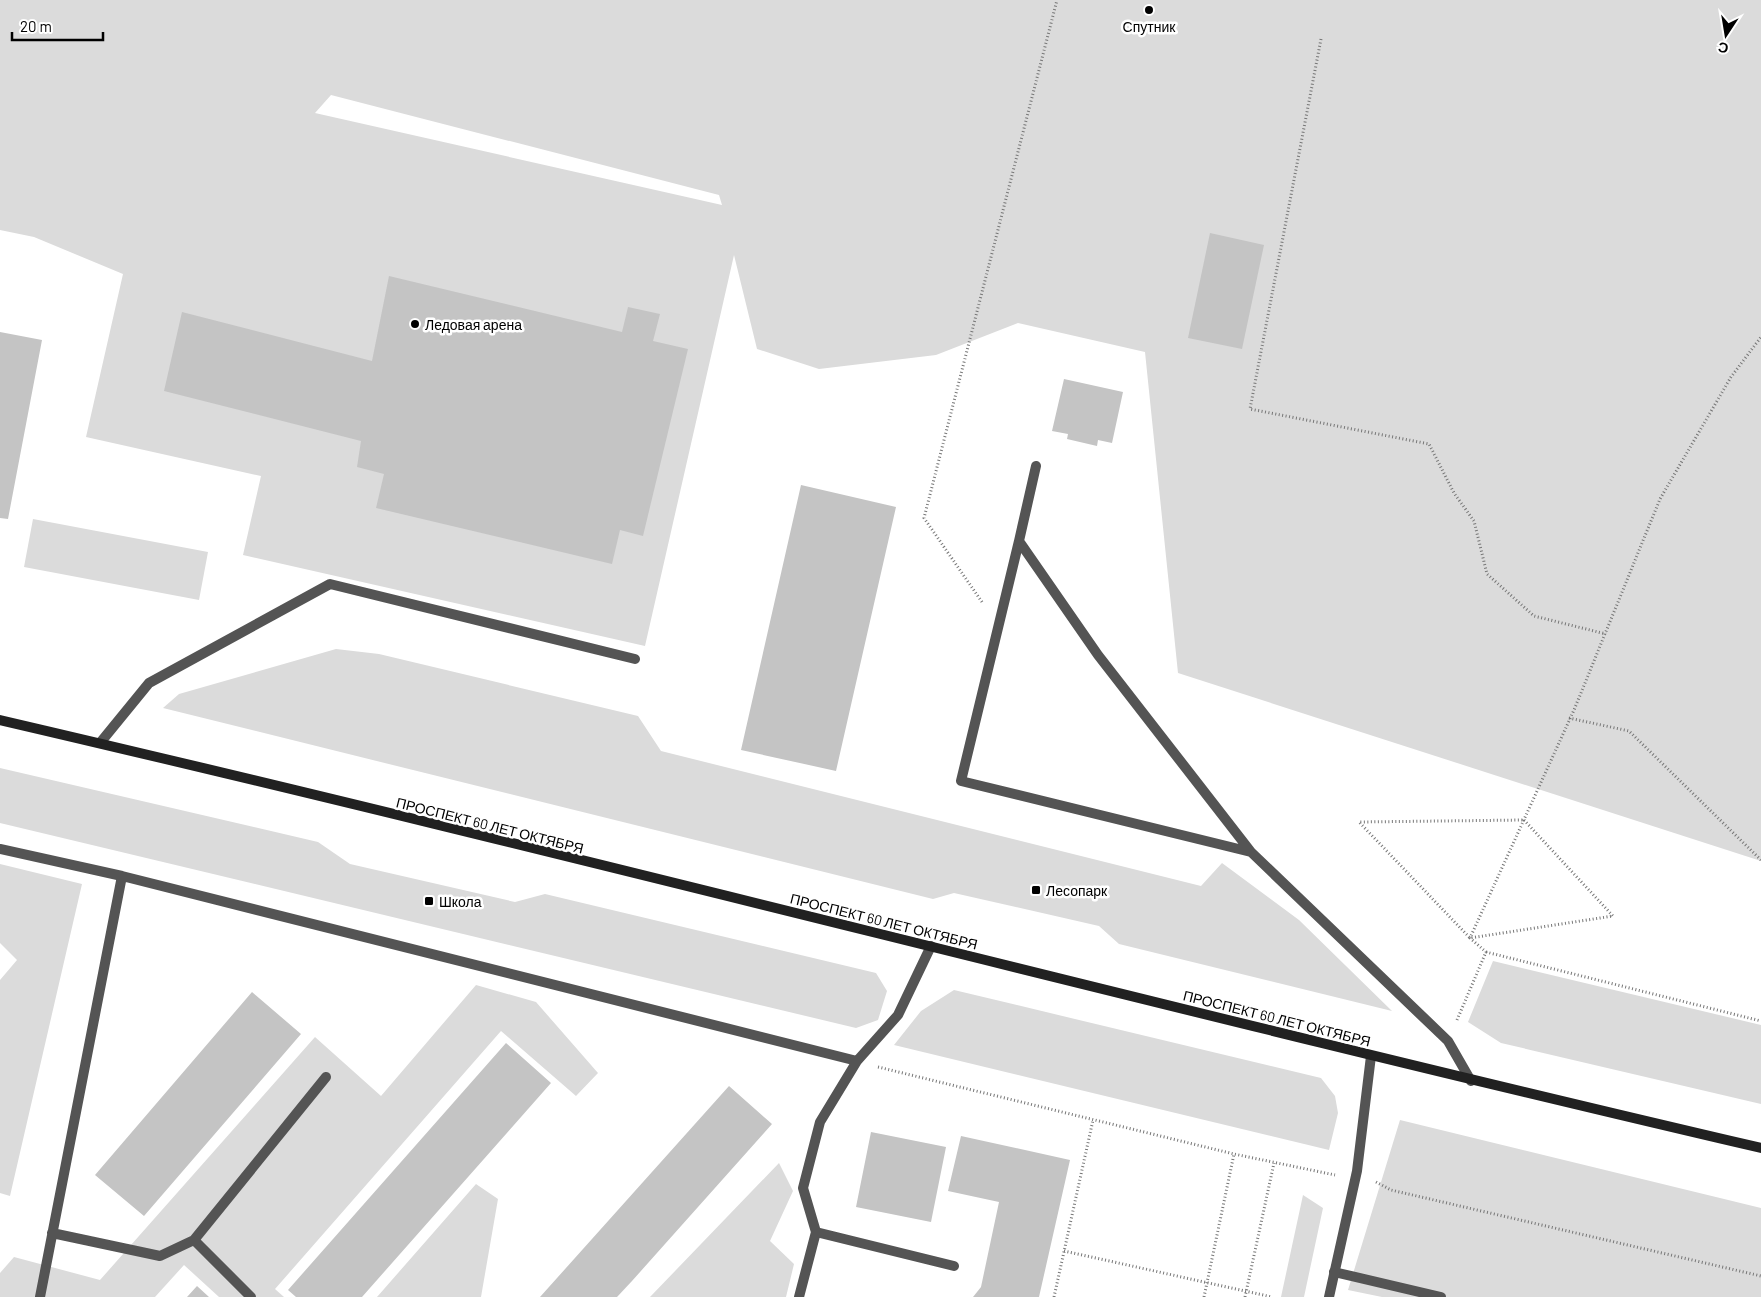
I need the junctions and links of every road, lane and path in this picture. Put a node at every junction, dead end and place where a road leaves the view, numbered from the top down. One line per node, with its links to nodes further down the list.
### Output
1 (1057, 0): 6 (path)
2 (1321, 39): 7 (path)
3 (1761, 337): 7 (path)
4 (1036, 466): 5 (street)
5 (1019, 541): 6 (street); 14 (street)
6 (998, 625): 14 (street)
7 (1606, 634): 9 (path)
8 (635, 659): 11 (street)
9 (1569, 718): 12 (path); 15 (path)
10 (0, 720): 11 (main road, ПРОСПЕКТ 60 ЛЕТ ОКТЯБРЯ)
11 (100, 743): 18 (main road, ПРОСПЕКТ 60 ЛЕТ ОКТЯБРЯ)
12 (1524, 820): 17 (path); 17 (path); 17 (path)
13 (0, 850): 16 (street)
14 (1251, 852): 21 (street)
15 (1761, 860)
16 (122, 876): 23 (street); 32 (street)
17 (1470, 938): 19 (path)
18 (930, 946): 22 (main road, ПРОСПЕКТ 60 ЛЕТ ОКТЯБРЯ); 23 (street)
19 (1486, 952): 20 (path); 21 (path)
20 (1761, 1021)
21 (1448, 1042): 25 (street)
22 (1370, 1056): 25 (main road, ПРОСПЕКТ 60 ЛЕТ ОКТЯБРЯ); 30 (street)
23 (857, 1062): 26 (path); 31 (street)
24 (326, 1076): 33 (street)
25 (1471, 1080): 27 (main road, ПРОСПЕКТ 60 ЛЕТ ОКТЯБРЯ)
26 (1093, 1120): 28 (path); 34 (path)
27 (1761, 1148)
28 (1234, 1154): 29 (path); 38 (path)
29 (1274, 1163): 30 (path); 39 (path)
30 (1356, 1176): 36 (street); 37 (path)
31 (816, 1232): 35 (street); 42 (street)
32 (52, 1233): 33 (street); 40 (street)
33 (194, 1240): 41 (street)
34 (1064, 1251): 38 (path); 43 (path)
35 (954, 1266)
36 (1334, 1272): 47 (street); 48 (street)
37 (1761, 1276)
38 (1207, 1282): 39 (path); 44 (path)
39 (1247, 1291): 45 (path); 46 (path)
40 (40, 1297)
41 (251, 1297)
42 (799, 1297)
43 (1054, 1297)
44 (1204, 1297)
45 (1245, 1297)
46 (1272, 1297)
47 (1329, 1297)
48 (1441, 1297)

